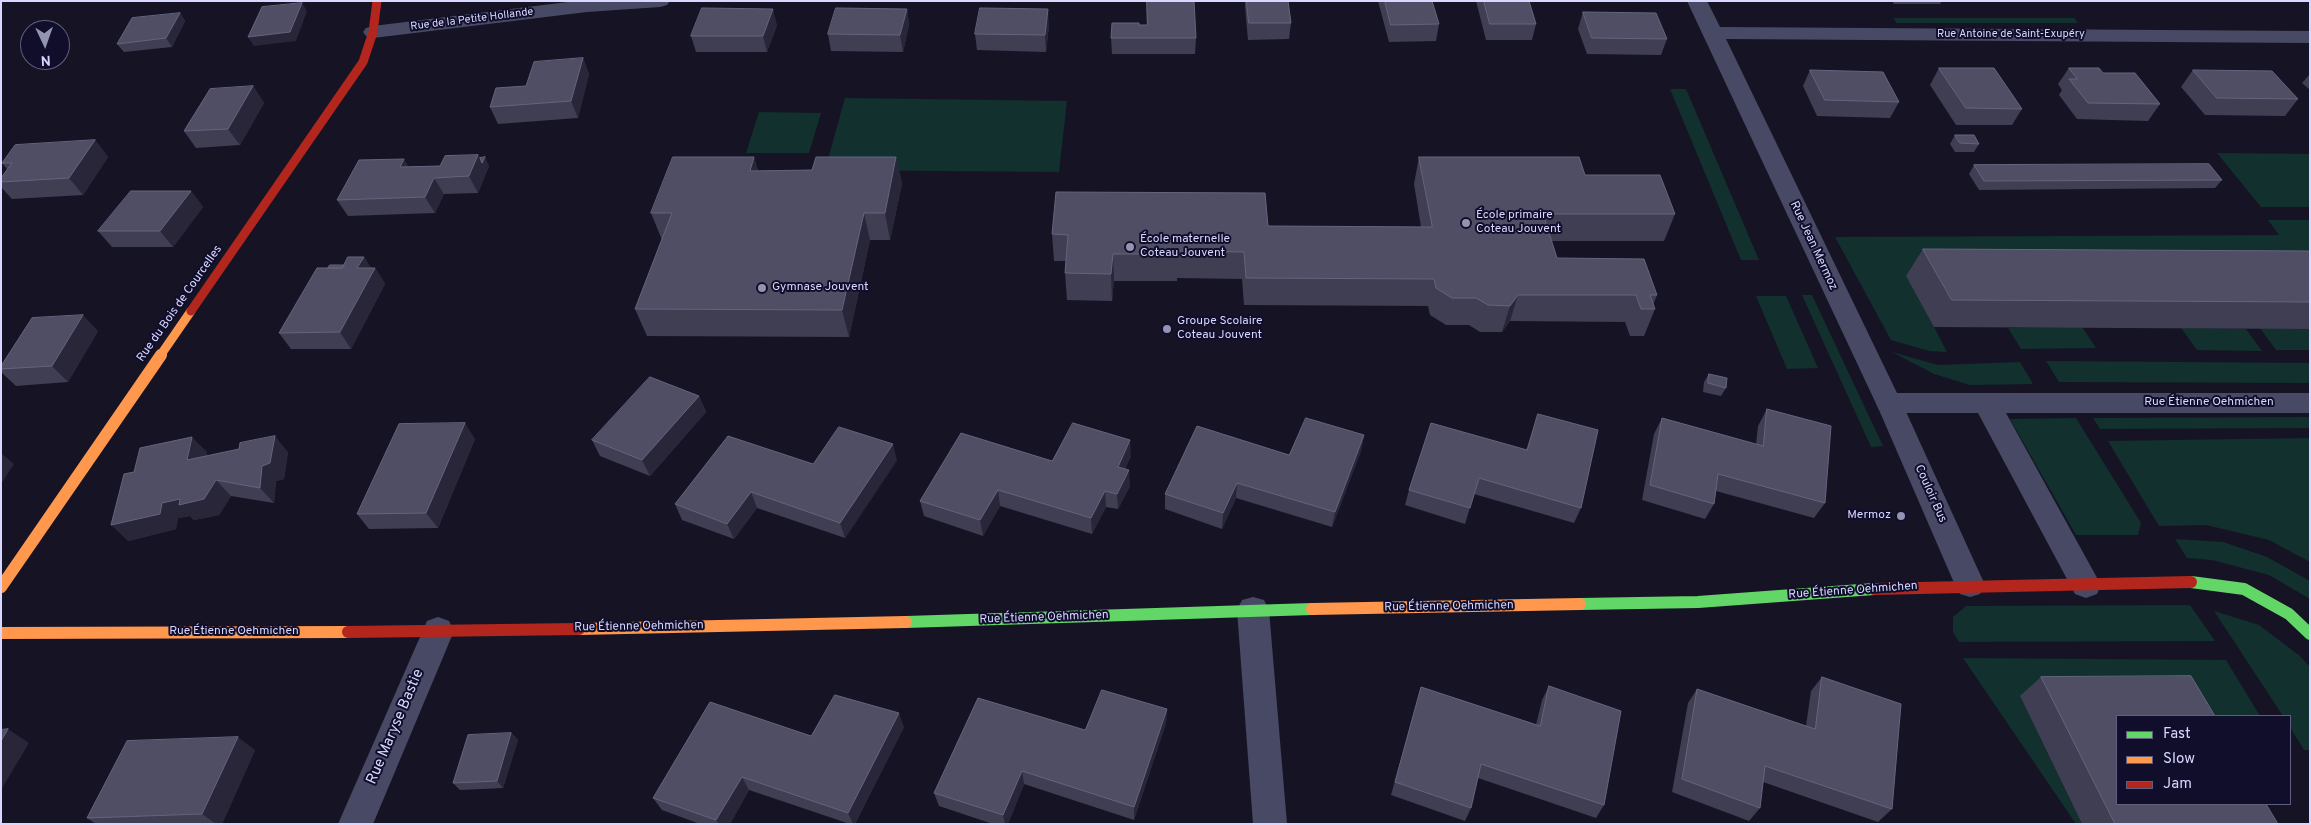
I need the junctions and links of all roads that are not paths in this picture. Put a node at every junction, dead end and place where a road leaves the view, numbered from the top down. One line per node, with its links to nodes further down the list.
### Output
1 (377, 1): 4 (street, Rue du Bois de Courcelles)
2 (660, 1): 4 (street, Rue de la Petite Hollande)
3 (1697, 1): 5 (street, Rue Jean Mermoz)
4 (373, 32): 12 (street, Rue du Bois de Courcelles)
5 (1713, 33): 6 (street, Rue Antoine de Saint-Exupéry); 8 (street, Rue Jean Mermoz)
6 (2310, 37)
7 (2310, 402): 9 (street, Rue Étienne Oehmichen)
8 (1889, 403): 9 (street); 10 (lane, Couloir Bus)
9 (1986, 403): 11 (street)
10 (1970, 585): 11 (street, Rue Étienne Oehmichen); 13 (street, Rue Étienne Oehmichen)
11 (2086, 585): 16 (street, Rue Étienne Oehmichen)
12 (1, 587)
13 (1253, 610): 14 (street, Rue Étienne Oehmichen); 18 (street)
14 (438, 631): 15 (street, Rue Étienne Oehmichen); 17 (street, Rue Maryse Bastie)
15 (1, 633)
16 (2310, 634)
17 (355, 824)
18 (1270, 824)

